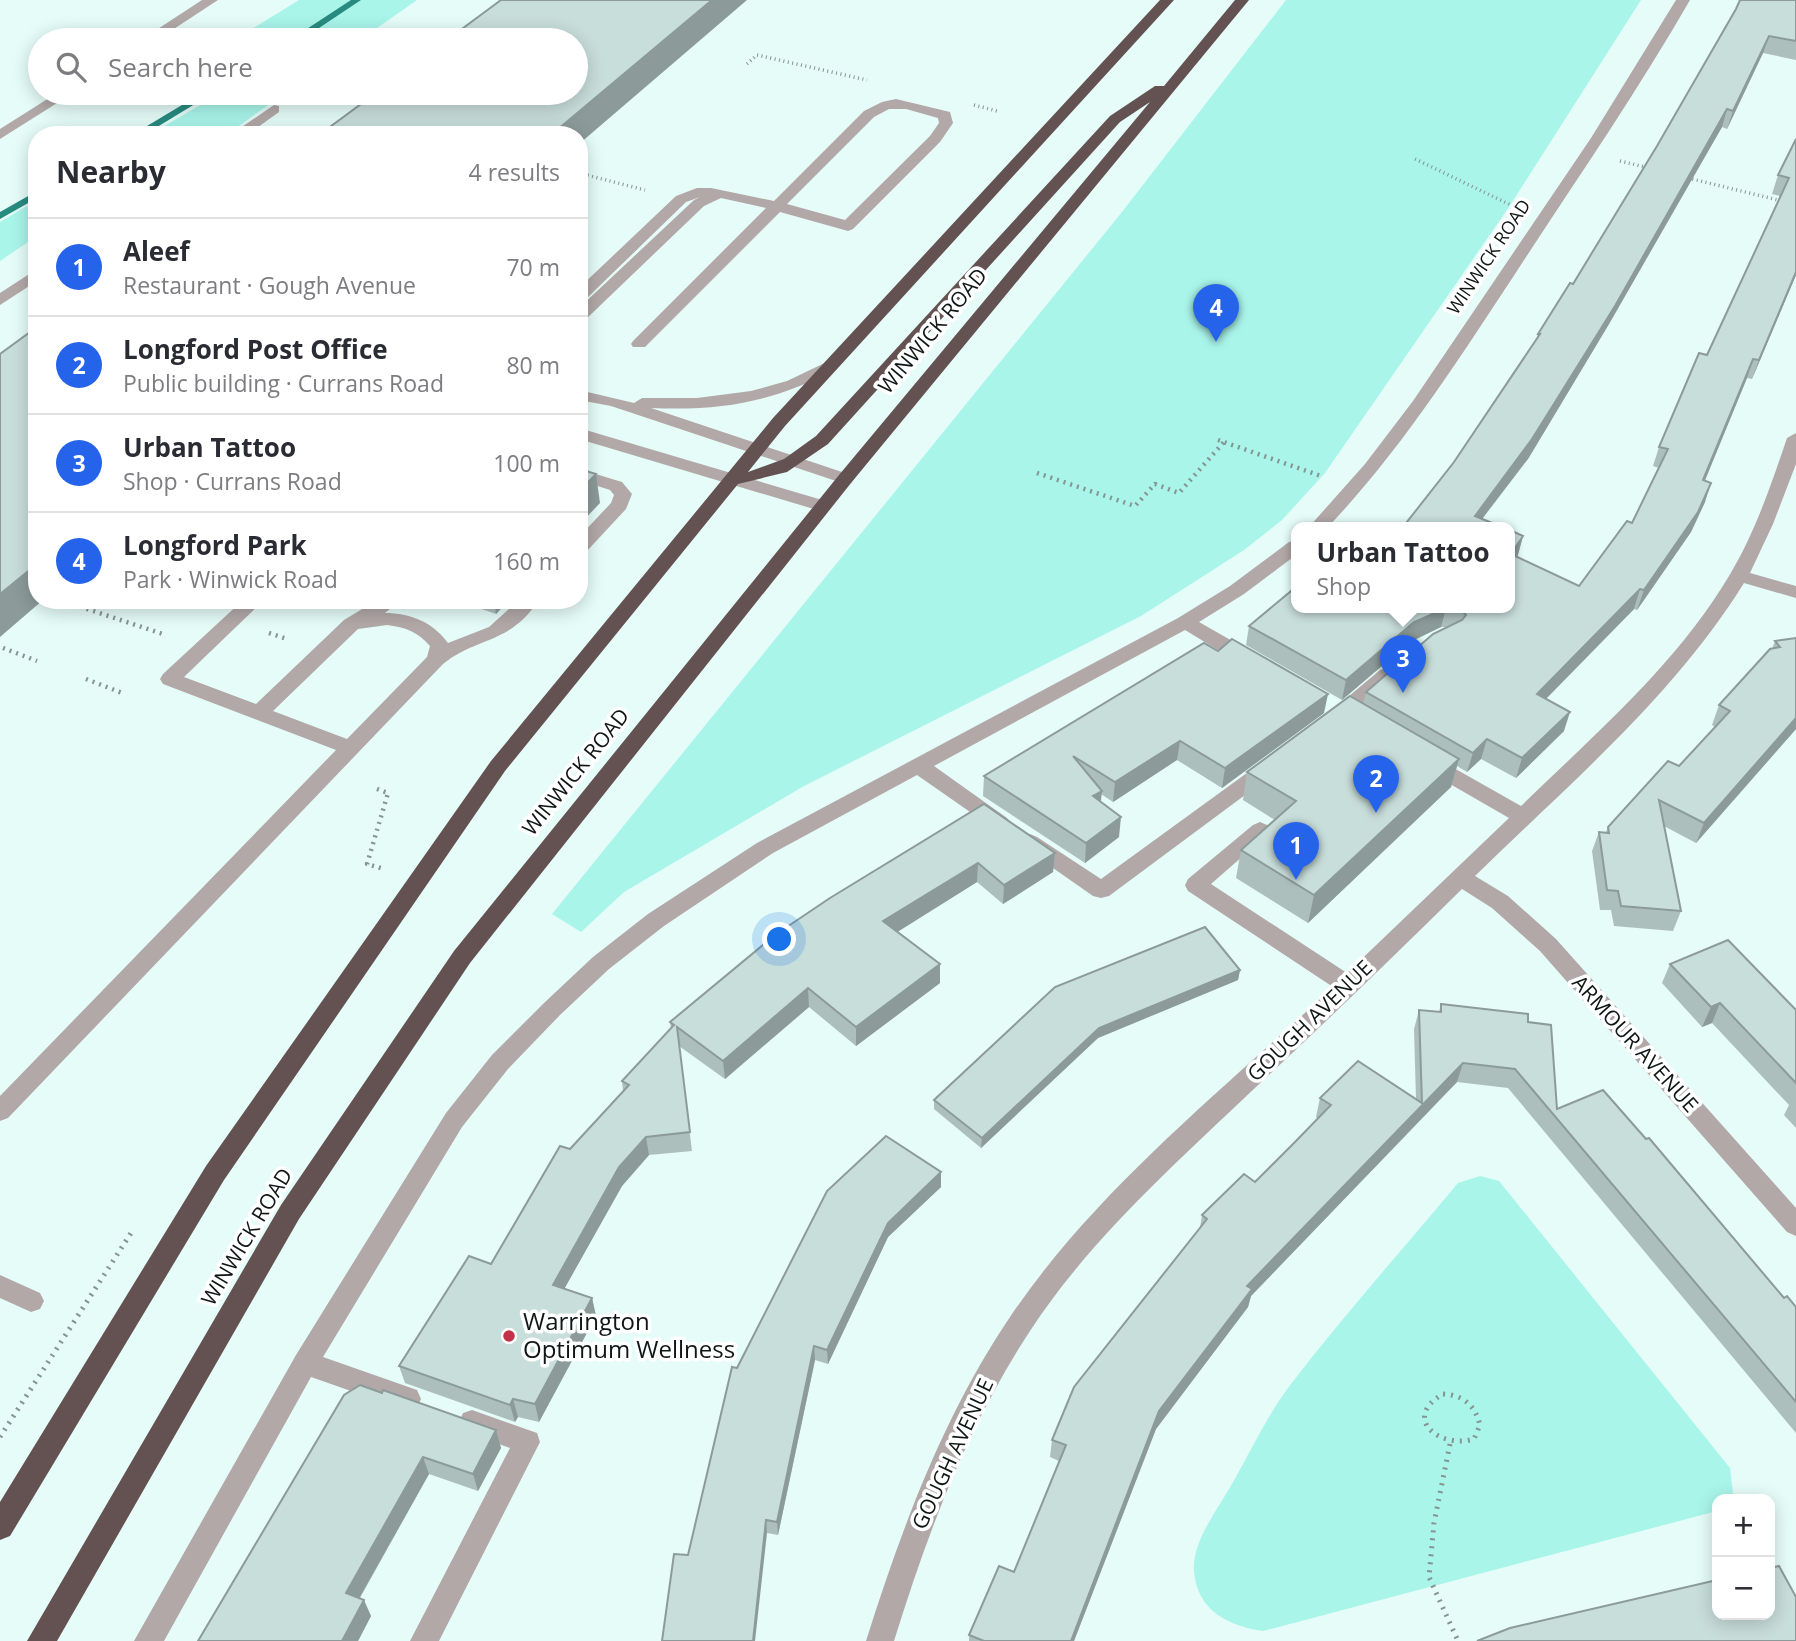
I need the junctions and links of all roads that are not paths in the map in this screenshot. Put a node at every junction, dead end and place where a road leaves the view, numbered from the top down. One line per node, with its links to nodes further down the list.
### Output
1 (211, 0): 5 (street)
2 (1167, 0): 18 (highway)
3 (1242, 0): 6 (highway, WINWICK ROAD)
4 (1683, 0): 29 (street, WINWICK ROAD)
5 (167, 28)
6 (1179, 76): 24 (highway); 26 (highway, WINWICK ROAD)
7 (47, 105): 10 (street)
8 (274, 109): 9 (street)
9 (250, 126)
10 (0, 135)
11 (733, 196): 12 (street); 14 (street); 16 (street)
12 (776, 207): 12 (street); 17 (street)
13 (28, 280): 15 (street)
14 (588, 288)
15 (0, 300)
16 (588, 308)
17 (639, 344)
18 (831, 365): 20 (street); 23 (highway)
19 (588, 397): 20 (street)
20 (615, 402): 23 (street)
21 (588, 436): 27 (street)
22 (1796, 438): 32 (street, GOUGH AVENUE)
23 (758, 449): 24 (street); 27 (highway)
24 (795, 462): 26 (street); 27 (highway)
25 (588, 477): 30 (street)
26 (845, 478): 28 (highway, WINWICK ROAD)
27 (733, 479): 28 (street); 59 (highway)
28 (823, 506): 60 (highway, WINWICK ROAD)
29 (1323, 522)
30 (588, 539)
31 (1291, 550): 37 (street)
32 (1739, 576): 33 (street); 50 (street, GOUGH AVENUE)
33 (1796, 592)
34 (245, 609): 43 (street)
35 (377, 609): 38 (street)
36 (522, 609): 39 (street)
37 (1185, 622): 41 (street); 49 (street)
38 (351, 624): 39 (street); 43 (street)
39 (436, 659): 46 (street)
40 (1400, 663): 44 (street)
41 (1261, 666)
42 (1319, 700): 44 (street)
43 (260, 713): 46 (street)
44 (1349, 717): 45 (street)
45 (1324, 727)
46 (348, 747): 54 (street)
47 (1414, 754): 50 (street)
48 (1286, 755): 49 (street)
49 (919, 766): 58 (street)
50 (1524, 816): 52 (street, GOUGH AVENUE)
51 (1260, 830): 53 (street)
52 (1460, 877): 53 (street, GOUGH AVENUE); 55 (street, ARMOUR AVENUE)
53 (1348, 985): 63 (street, GOUGH AVENUE)
54 (0, 1111)
55 (1796, 1225)
56 (0, 1286): 57 (street)
57 (31, 1301)
58 (305, 1363): 61 (street); 62 (street)
59 (0, 1527)
60 (41, 1641)
61 (148, 1641)
62 (424, 1641)
63 (880, 1641)

